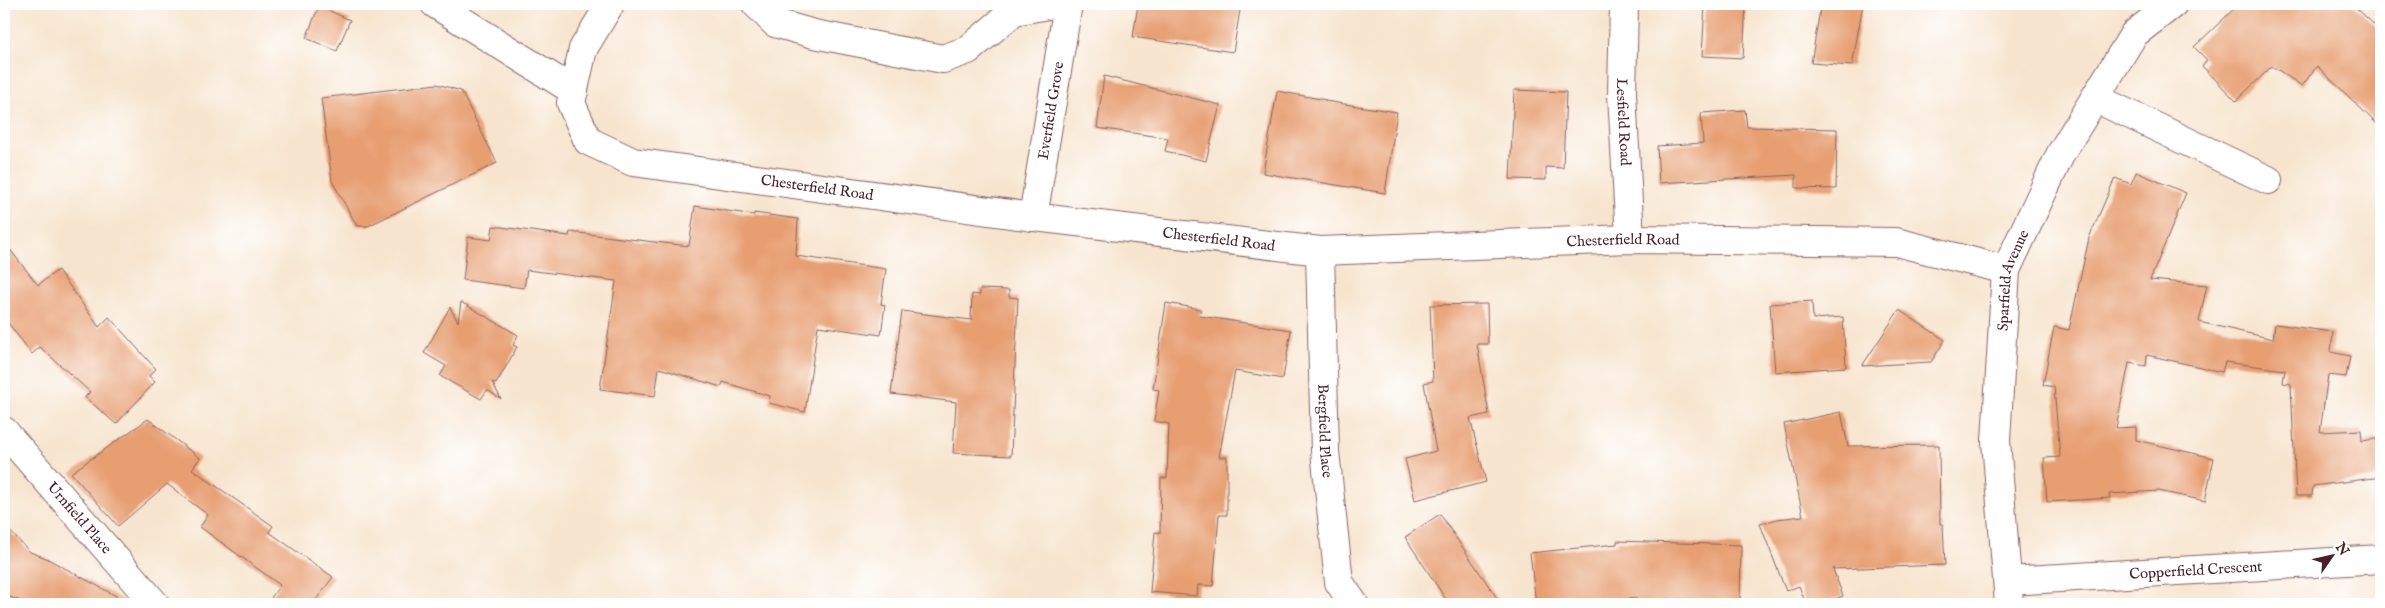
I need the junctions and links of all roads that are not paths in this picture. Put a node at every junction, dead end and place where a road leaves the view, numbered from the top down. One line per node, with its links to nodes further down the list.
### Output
1 (435, 4): 8 (street)
2 (610, 4): 8 (street, Chesterfield Road)
3 (756, 4): 4 (street)
4 (1054, 4)
5 (1068, 4): 11 (street, Everfield Grove)
6 (1624, 4): 12 (street, Lesfield Road)
7 (2174, 4): 9 (street, Sparfield Avenue)
8 (574, 91): 11 (street, Chesterfield Road)
9 (2095, 98): 10 (street); 14 (street, Sparfield Avenue)
10 (2268, 180)
11 (1033, 217): 13 (street, Chesterfield Road)
12 (1630, 239): 13 (street, Chesterfield Road); 14 (street, Chesterfield Road)
13 (1320, 251): 19 (street, Bergfield Place)
14 (2006, 270): 17 (street, Sparfield Avenue)
15 (4, 432): 18 (street, Urnfield Place)
16 (2381, 560): 17 (street, Copperfield Crescent)
17 (2009, 593)
18 (155, 604)
19 (1354, 604)

